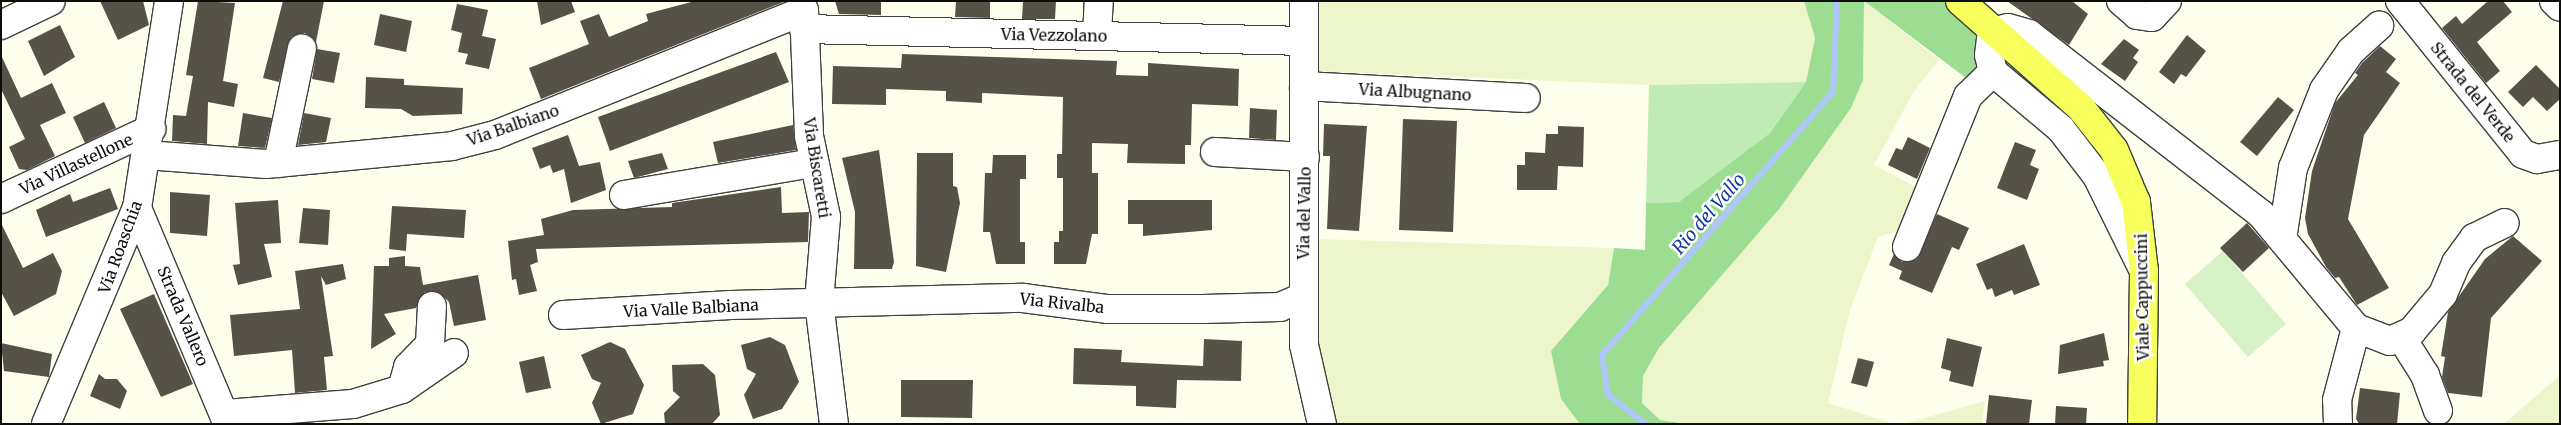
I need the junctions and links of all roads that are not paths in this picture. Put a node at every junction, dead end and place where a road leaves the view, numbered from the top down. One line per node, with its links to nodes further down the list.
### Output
1 (51, 1): 12 (street)
2 (169, 1): 23 (street, Via Roaschia)
3 (1099, 1): 15 (street)
4 (1304, 1): 16 (street, Via del Vallo)
5 (1960, 1): 14 (main road, Viale Cappuccini)
6 (2121, 1): 7 (street)
7 (2167, 1)
8 (2400, 1): 26 (street, Strada del Verde)
9 (2554, 1): 10 (street)
10 (2560, 7)
11 (804, 14): 15 (street, Via Vezzolano); 28 (street, Via Balbiano); 29 (street, Via Biscaretti)
12 (1, 25)
13 (2379, 26): 34 (street)
14 (1992, 32): 18 (street); 20 (main road, Viale Cappuccini); 34 (street)
15 (1097, 35): 16 (street, Via Vezzolano)
16 (1304, 41): 19 (street, Via del Vallo)
17 (302, 48): 28 (street)
18 (1993, 72): 22 (street); 35 (street)
19 (1304, 86): 21 (street, Via Albugnano); 27 (street, Via del Vallo)
20 (2058, 87): 22 (street); 36 (main road, Viale Cappuccini)
21 (1526, 98)
22 (2044, 114): 36 (street)
23 (151, 129): 25 (street, Via Roaschia); 31 (street, Via Villastellone)
24 (1215, 152): 27 (street)
25 (146, 155): 28 (street, Via Balbiano); 32 (street, Via Roaschia)
26 (2560, 155)
27 (1305, 157): 37 (street, Via del Vallo)
28 (278, 163)
29 (814, 163): 30 (street); 38 (street, Via Biscaretti)
30 (624, 196)
31 (1, 199)
32 (137, 208): 46 (street, Strada Vallero); 47 (street, Via Roaschia)
33 (2505, 223): 42 (street)
34 (2282, 239): 41 (street)
35 (1908, 247)
36 (2144, 271): 50 (main road, Viale Cappuccini)
37 (1303, 297): 38 (street, Via Rivalba); 49 (street, Via del Vallo)
38 (819, 302): 40 (street, Via Valle Balbiana); 48 (street, Via Biscaretti)
39 (432, 306): 44 (street)
40 (563, 315)
41 (2356, 328): 42 (street); 51 (street)
42 (2401, 337): 45 (street)
43 (454, 353): 44 (street)
44 (402, 389): 46 (street)
45 (2438, 410)
46 (226, 419)
47 (46, 424)
48 (834, 424)
49 (1322, 424)
50 (2142, 424)
51 (2338, 424)

